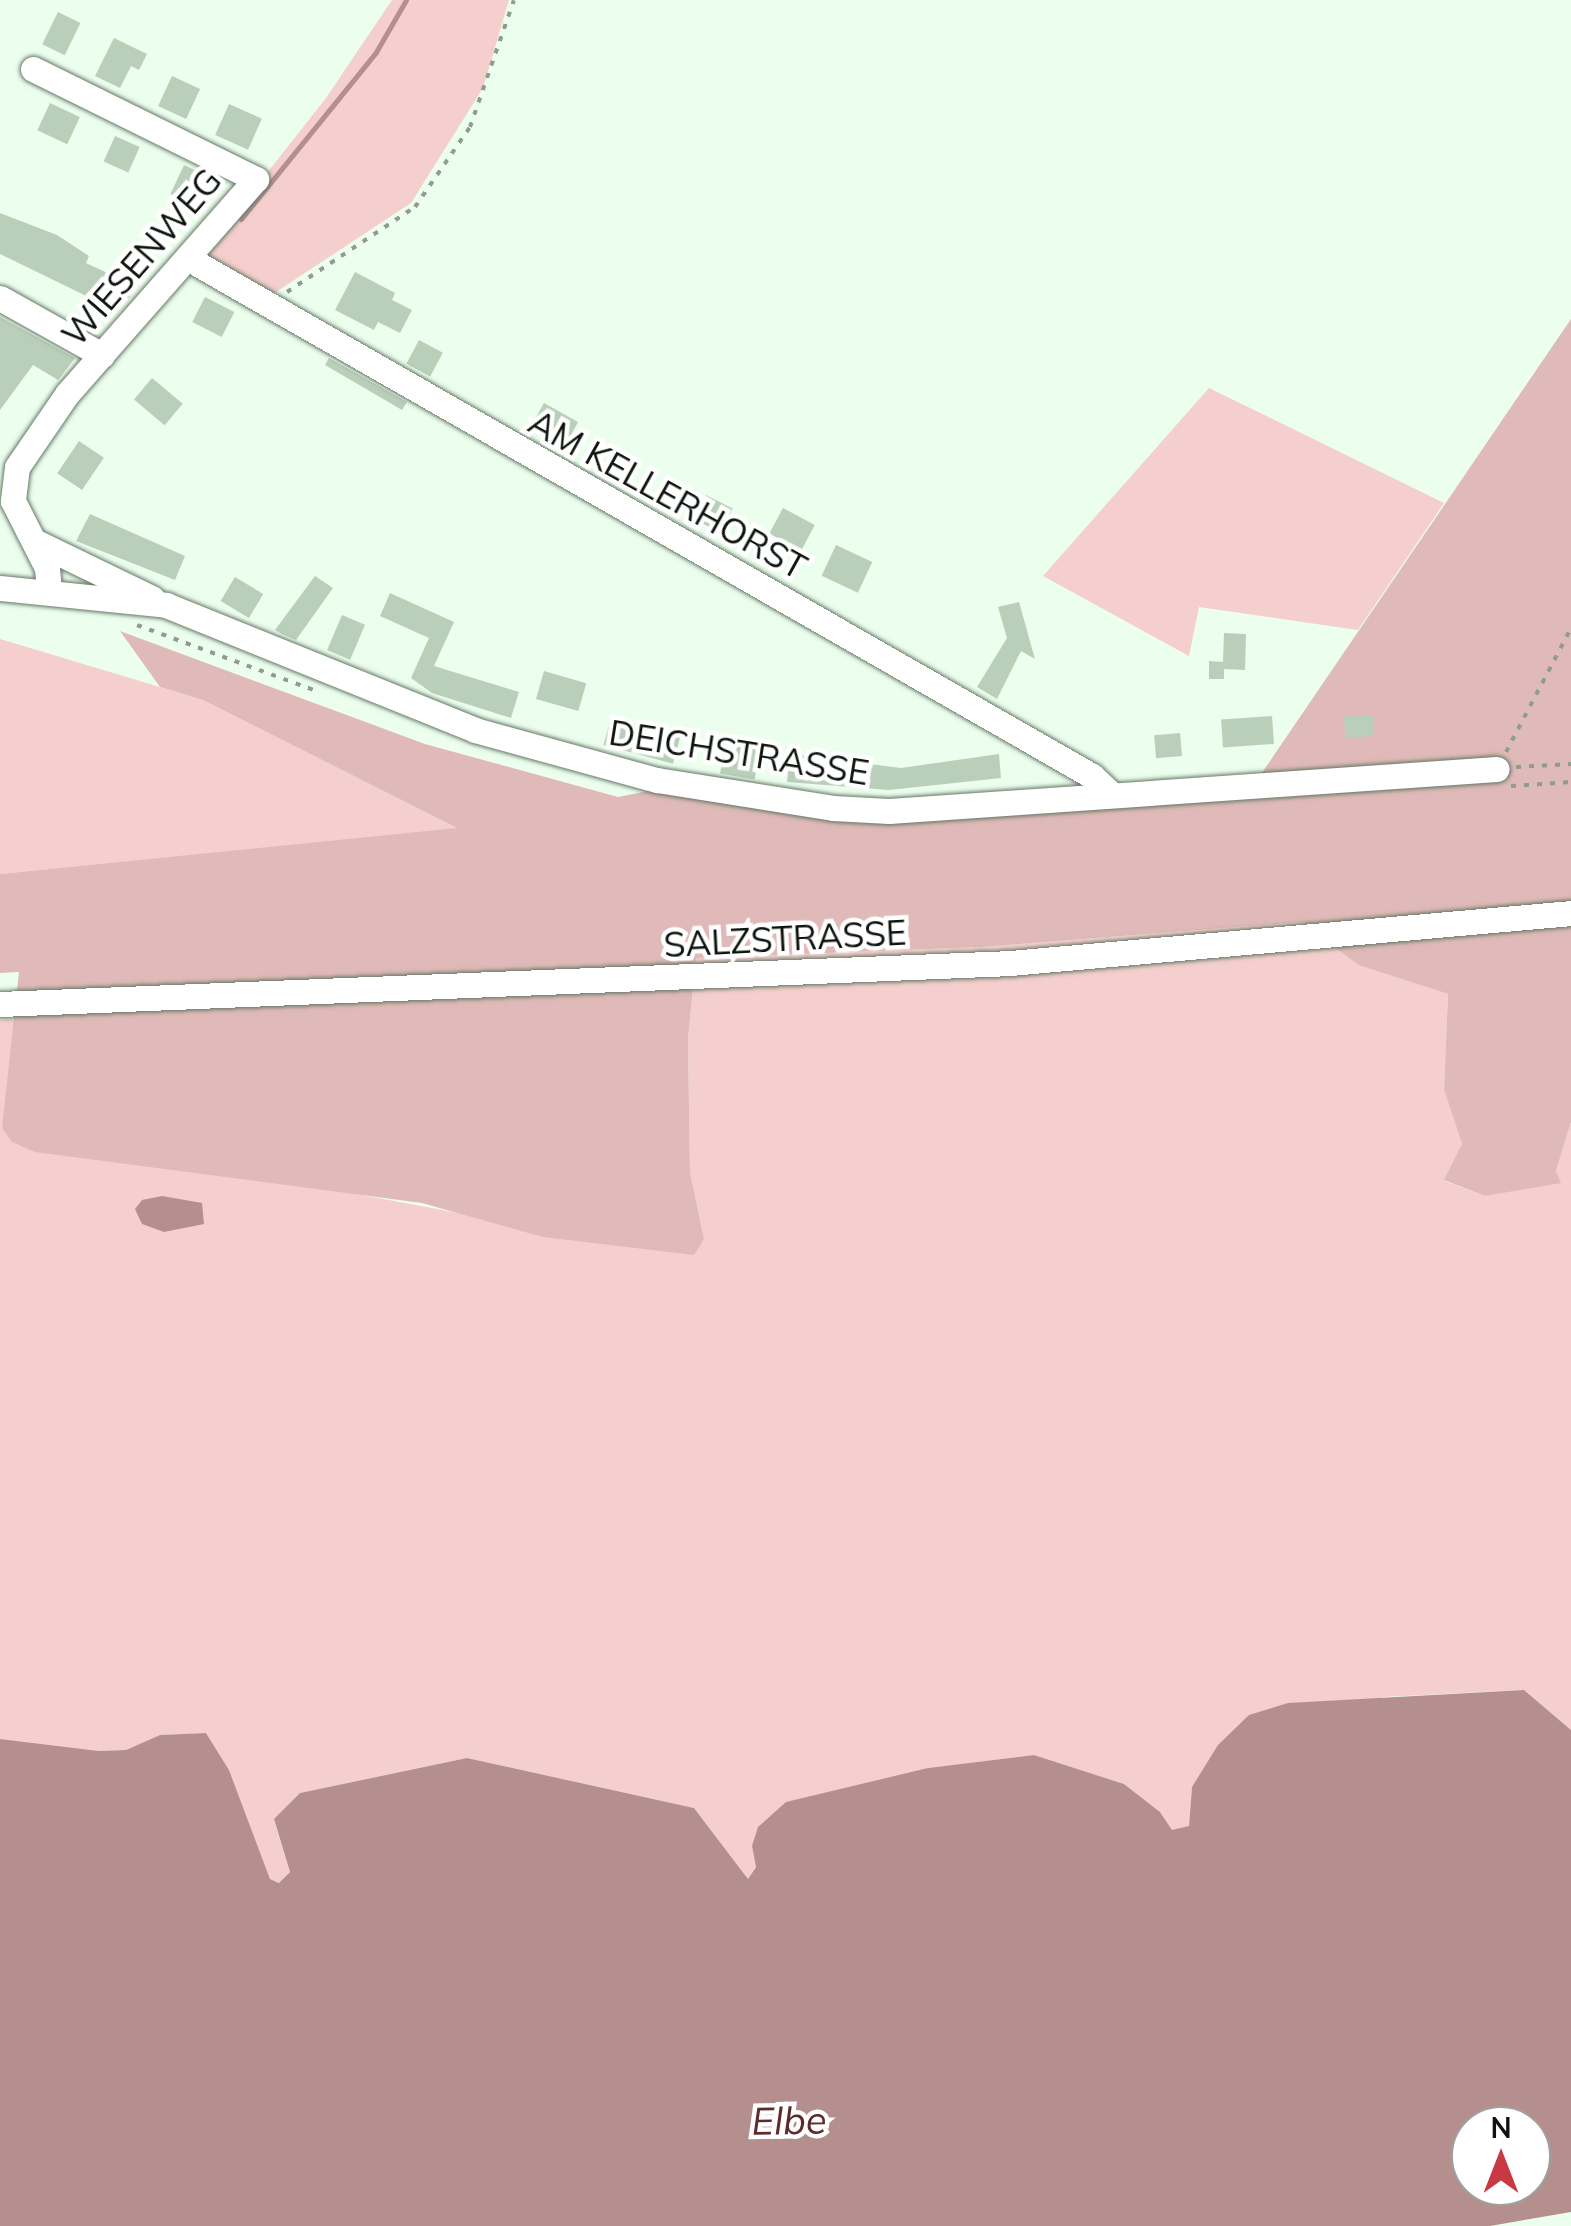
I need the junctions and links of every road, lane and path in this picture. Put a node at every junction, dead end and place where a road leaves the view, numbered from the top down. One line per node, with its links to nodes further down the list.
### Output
1 (514, 0): 5 (path)
2 (33, 69): 3 (street, WIESENWEG)
3 (189, 259): 5 (street, AM KELLERHORST); 6 (street, WIESENWEG)
4 (0, 298): 6 (street)
5 (267, 305): 17 (street, AM KELLERHORST)
6 (102, 355): 7 (street, WIESENWEG)
7 (36, 542): 9 (street, WIESENWEG); 10 (street)
8 (0, 588): 9 (street, DEICHSTRASSE)
9 (49, 592): 10 (street, DEICHSTRASSE)
10 (166, 605): 17 (street, DEICHSTRASSE)
11 (123, 620): 13 (path)
12 (1571, 628): 15 (path)
13 (328, 695)
14 (1571, 764): 15 (path)
15 (1497, 778): 16 (path); 17 (street, DEICHSTRASSE)
16 (1571, 782)
17 (1110, 793)
18 (1571, 913): 19 (street, SALZSTRASSE)
19 (0, 1004)

